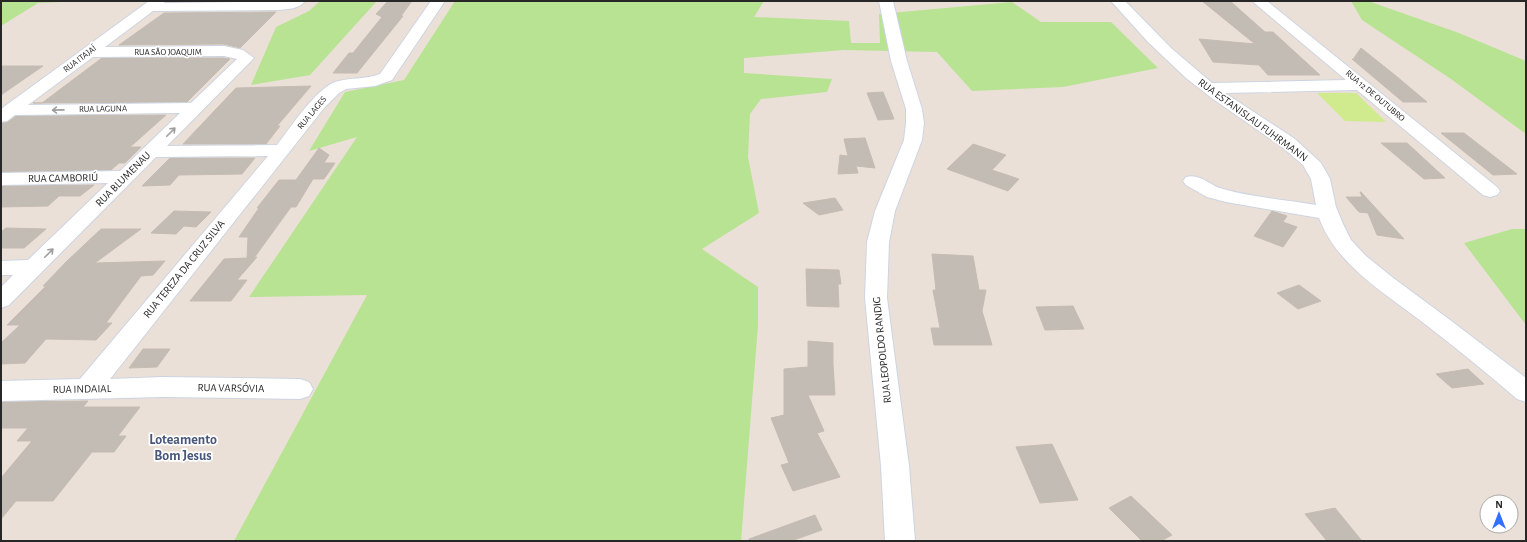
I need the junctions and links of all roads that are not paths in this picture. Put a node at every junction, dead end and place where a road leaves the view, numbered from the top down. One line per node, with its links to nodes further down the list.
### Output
1 (438, 1): 13 (street, RUA LAGES)
2 (886, 1): 28 (street, RUA LEOPOLDO RANDIG)
3 (1118, 1): 10 (street, RUA ESTANISLAU FUHRMANN)
4 (1259, 1): 9 (street, RUA 12 DE OUTUBRO)
5 (294, 3): 6 (street)
6 (154, 4): 7 (street, RUA ITAJAÍ)
7 (89, 52): 8 (street, RUA SÃO JOAQUIM); 12 (street, RUA ITAJAÍ)
8 (246, 58): 11 (street, RUA BLUMENAU)
9 (1363, 85): 10 (street); 18 (street, RUA 12 DE OUTUBRO)
10 (1209, 88): 19 (street, RUA ESTANISLAU FUHRMANN)
11 (195, 108): 12 (street, RUA LAGUNA, one-way to 12); 14 (street, RUA BLUMENAU, one-way to 11)
12 (6, 114)
13 (282, 150): 14 (street); 24 (street, RUA TEREZA DA CRUZ SILVA)
14 (151, 152): 15 (street, RUA BLUMENAU)
15 (125, 177): 16 (street, RUA CAMBORIÚ); 20 (street, RUA BLUMENAU, one-way to 15)
16 (1, 179)
17 (1193, 181): 19 (street)
18 (1490, 191)
19 (1328, 213): 27 (street, RUA ESTANISLAU FUHRMANN)
20 (34, 267): 21 (street); 22 (street, RUA BLUMENAU)
21 (1, 268)
22 (1, 300)
23 (163, 387): 24 (street, RUA INDAIAL); 25 (street, RUA VARSÓVIA)
24 (87, 389): 26 (street, RUA INDAIAL)
25 (300, 389)
26 (1, 390)
27 (1526, 392)
28 (900, 541)

